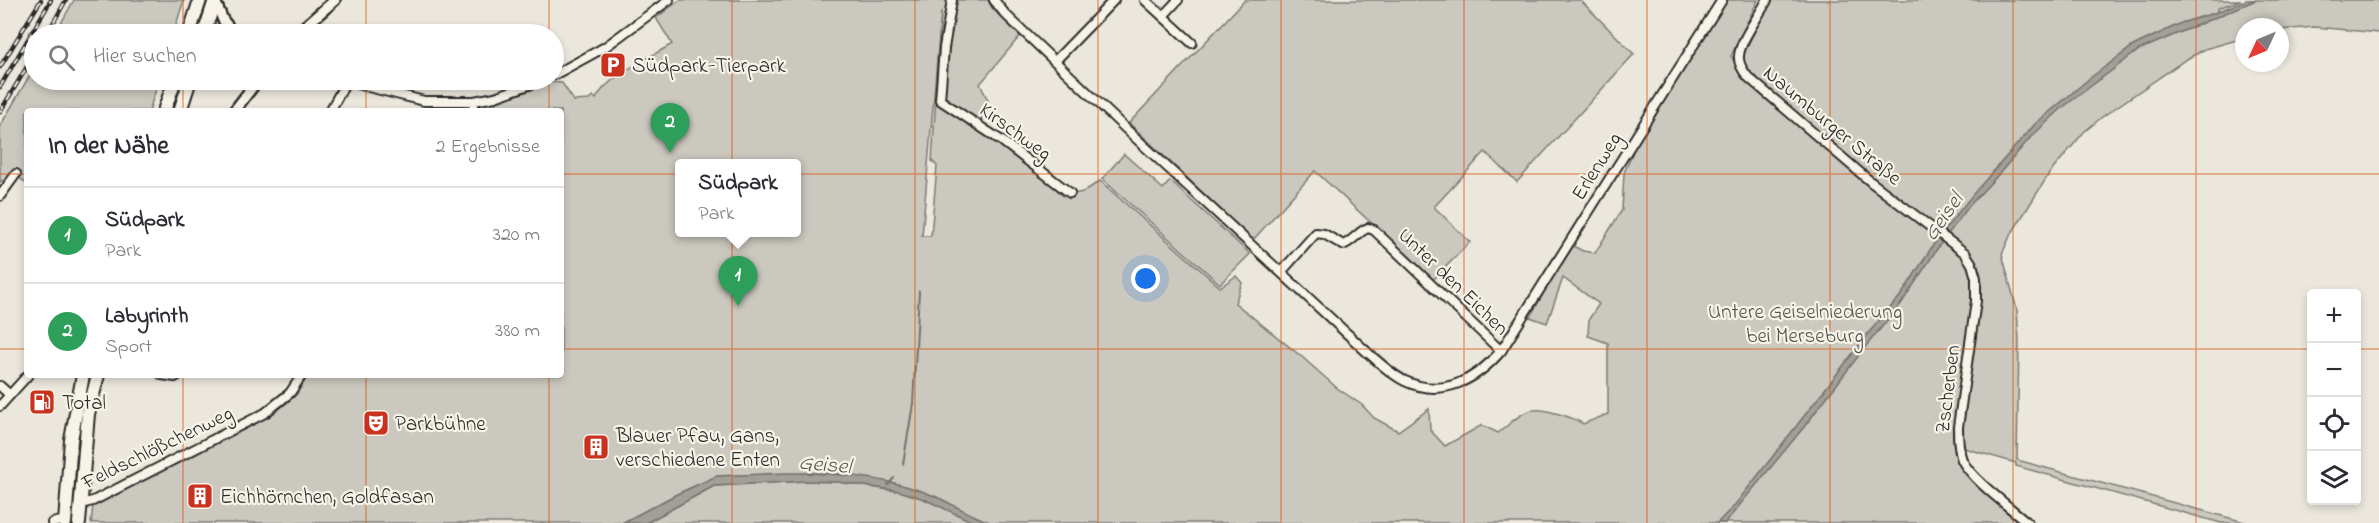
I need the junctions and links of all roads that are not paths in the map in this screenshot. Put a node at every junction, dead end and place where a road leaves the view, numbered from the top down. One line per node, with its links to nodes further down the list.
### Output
1 (200, 0): 13 (main road)
2 (215, 0): 14 (main road); 15 (street)
3 (335, 0): 16 (street)
4 (669, 0): 19 (street)
5 (952, 0): 33 (street, Kirschweg)
6 (994, 0): 18 (street, Unter den Eichen)
7 (1114, 0): 18 (street)
8 (1145, 0): 12 (street)
9 (1178, 0): 12 (street)
10 (1722, 0): 37 (street, Erlenweg)
11 (1767, 0): 35 (street, Naumburger Straße)
12 (1163, 16): 17 (street)
13 (192, 24)
14 (207, 24)
15 (226, 24)
16 (307, 24)
17 (1192, 44)
18 (1055, 61): 36 (street, Unter den Eichen)
19 (564, 70)
20 (171, 90): 27 (main road)
21 (187, 90): 28 (main road)
22 (250, 90): 29 (street)
23 (340, 90): 30 (street)
24 (380, 90): 26 (street)
25 (515, 90): 26 (street)
26 (474, 101): 31 (street)
27 (165, 108)
28 (181, 108)
29 (236, 108)
30 (331, 108)
31 (473, 108)
32 (16, 174): 34 (street)
33 (1070, 193)
34 (0, 196)
35 (1950, 240): 49 (street, Zscherben)
36 (1282, 271): 37 (street, Unter den Eichen); 37 (street, Unter den Eichen)
37 (1501, 351)
38 (24, 378): 43 (street)
39 (82, 378): 46 (main road)
40 (97, 378): 45 (main road)
41 (300, 378): 45 (street, Feldschlößchenweg)
42 (0, 386): 43 (street)
43 (10, 395): 44 (street)
44 (0, 405)
45 (80, 504): 48 (main road)
46 (65, 521): 47 (street)
47 (52, 523)
48 (79, 523)
49 (2028, 523)

